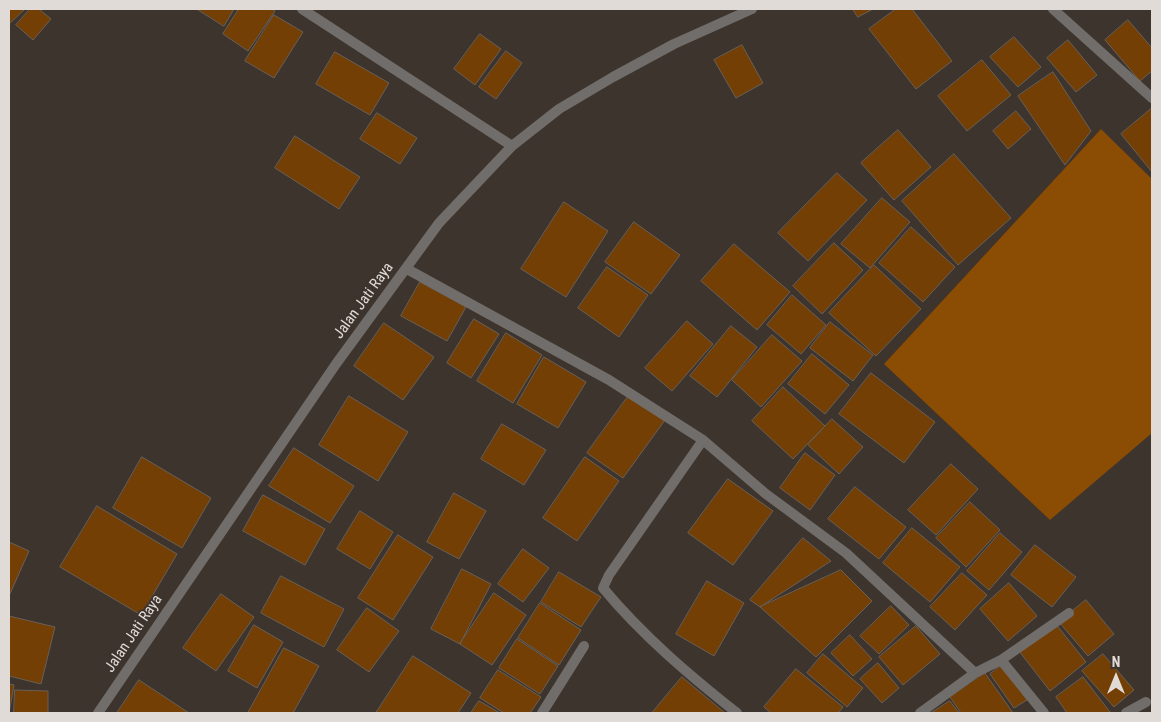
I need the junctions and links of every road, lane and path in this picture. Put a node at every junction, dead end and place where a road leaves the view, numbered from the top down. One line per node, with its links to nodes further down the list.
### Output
1 (302, 9): 5 (street)
2 (752, 9): 5 (street, Jalan Jati Raya)
3 (1053, 9): 4 (street)
4 (1152, 98)
5 (512, 146): 6 (street, Jalan Jati Raya)
6 (406, 268): 7 (street); 13 (street, Jalan Jati Raya)
7 (703, 440): 11 (street); 15 (street)
8 (1070, 613): 10 (street)
9 (584, 646): 14 (street)
10 (1001, 660): 11 (street); 17 (street)
11 (974, 673): 16 (street)
12 (1146, 702): 18 (street)
13 (98, 713)
14 (542, 713)
15 (737, 713)
16 (920, 713)
17 (1044, 713)
18 (1126, 713)

